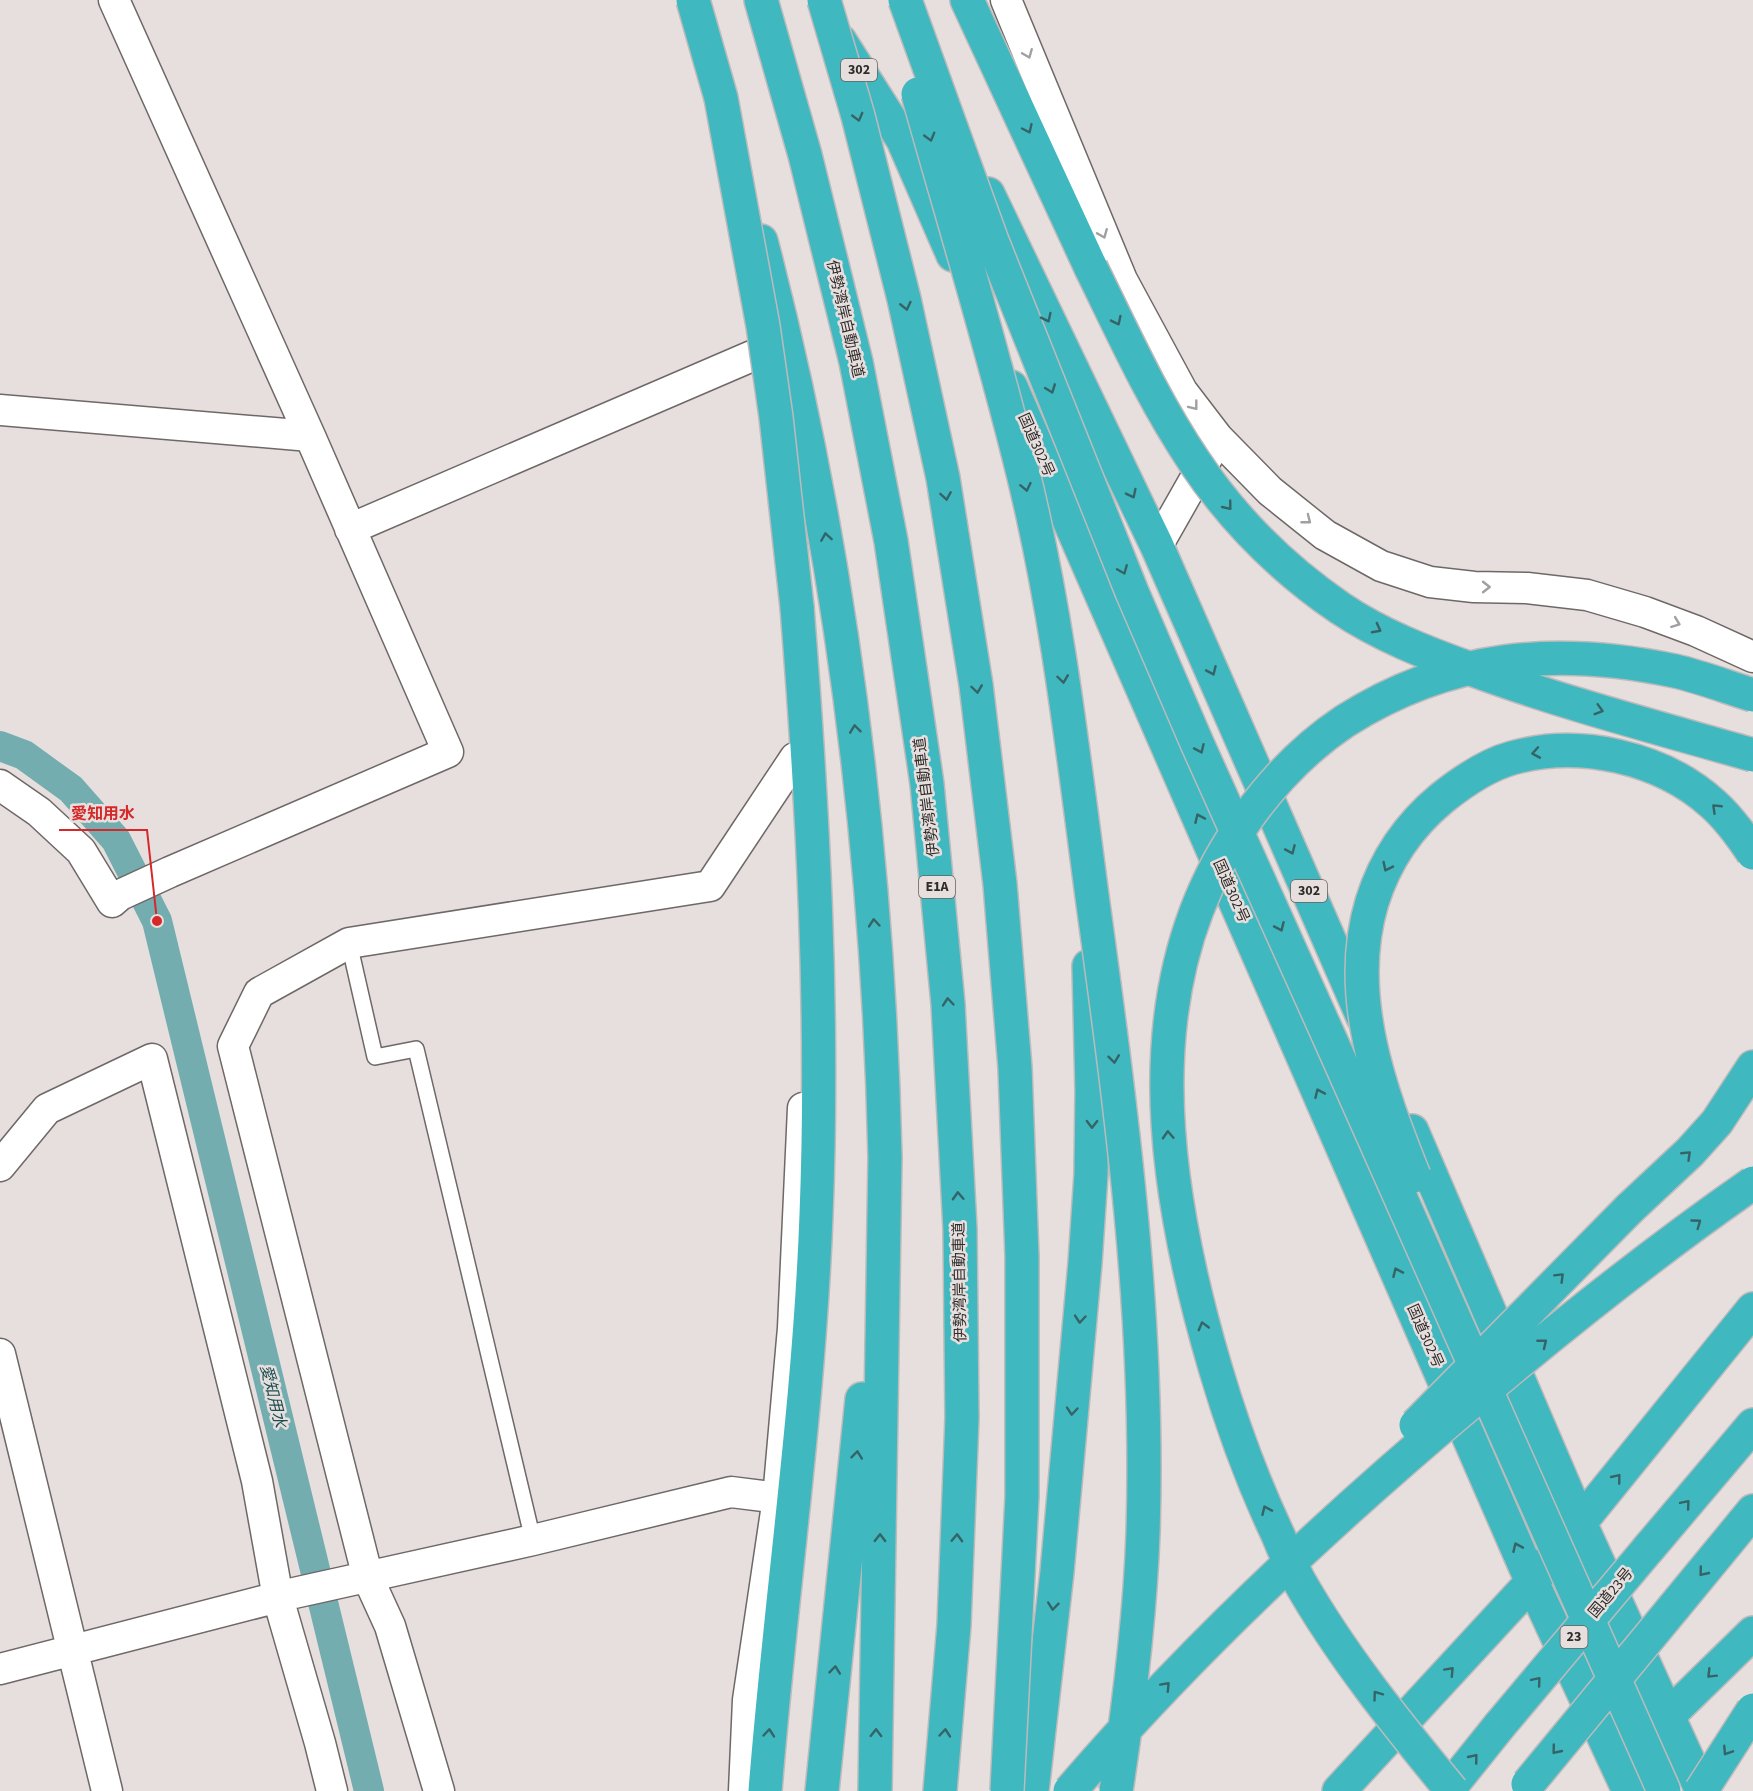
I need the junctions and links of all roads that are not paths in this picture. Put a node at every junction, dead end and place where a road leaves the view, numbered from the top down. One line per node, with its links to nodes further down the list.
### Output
1 (114, 0): 14 (street)
2 (693, 0): 11 (highway, bridge)
3 (711, 0): 12 (street)
4 (761, 0): 56 (highway, 伊勢湾岸自動車道 / E1A, one-way to 4)
5 (815, 0): 40 (highway, 国道302号 / 302, one-way to 5)
6 (824, 0): 57 (highway, one-way to 57, bridge)
7 (893, 0): 17 (highway, 302, one-way to 17); 22 (highway, one-way to 22, bridge)
8 (905, 0): 33 (highway, one-way to 33, bridge)
9 (967, 0): 20 (highway, one-way to 20, bridge)
10 (1006, 0): 15 (street, one-way to 15)
11 (721, 98): 26 (highway, one-way to 11, bridge); 53 (highway, one-way to 11, bridge)
12 (752, 356): 16 (street); 21 (street)
13 (0, 410): 14 (street)
14 (310, 436): 16 (street)
15 (1218, 438): 17 (street); 18 (street, one-way to 18)
16 (350, 529): 23 (street)
17 (1157, 546): 36 (highway, 302, one-way to 36)
18 (1753, 657)
19 (1753, 695): 62 (highway, one-way to 19, bridge)
20 (1753, 755)
21 (795, 758): 25 (street); 34 (street)
22 (1076, 772): 58 (highway, one-way to 58, bridge); 60 (highway, one-way to 60, bridge)
23 (0, 785)
24 (1753, 853): 33 (highway, one-way to 33, bridge)
25 (349, 943): 37 (lane); 39 (street)
26 (877, 962): 54 (highway, one-way to 26); 55 (highway, one-way to 26)
27 (1753, 1067): 38 (highway, one-way to 27, bridge)
28 (0, 1166): 41 (street)
29 (1753, 1183): 38 (highway, one-way to 29, bridge)
30 (1753, 1309): 36 (highway, one-way to 30)
31 (0, 1354): 43 (street)
32 (1753, 1425): 62 (highway, 国道23号 / 23, one-way to 32, bridge)
33 (1516, 1460): 63 (highway, bridge)
34 (778, 1498): 37 (street); 52 (street)
35 (1753, 1510): 48 (highway, one-way to 48, bridge)
36 (1580, 1523): 40 (highway); 46 (highway, 302)
37 (532, 1540): 39 (street)
38 (1273, 1577): 59 (highway, one-way to 38, bridge)
39 (368, 1578): 41 (street); 51 (street)
40 (1532, 1582): 47 (highway, 国道302号 / 302); 61 (highway, one-way to 40)
41 (286, 1595): 43 (street); 50 (street)
42 (1753, 1633): 46 (highway, one-way to 46)
43 (72, 1651): 44 (street); 49 (street)
44 (0, 1669)
45 (1753, 1710): 64 (highway, one-way to 64, bridge)
46 (1669, 1715): 47 (highway); 64 (highway, 302)
47 (1620, 1785)
48 (1525, 1787)
49 (107, 1791)
50 (332, 1791)
51 (439, 1791)
52 (744, 1791)
53 (765, 1791)
54 (822, 1791)
55 (875, 1791)
56 (940, 1791)
57 (1007, 1791)
58 (1032, 1791)
59 (1070, 1791)
60 (1116, 1791)
61 (1339, 1791)
62 (1449, 1791)
63 (1664, 1791)
64 (1702, 1791)

